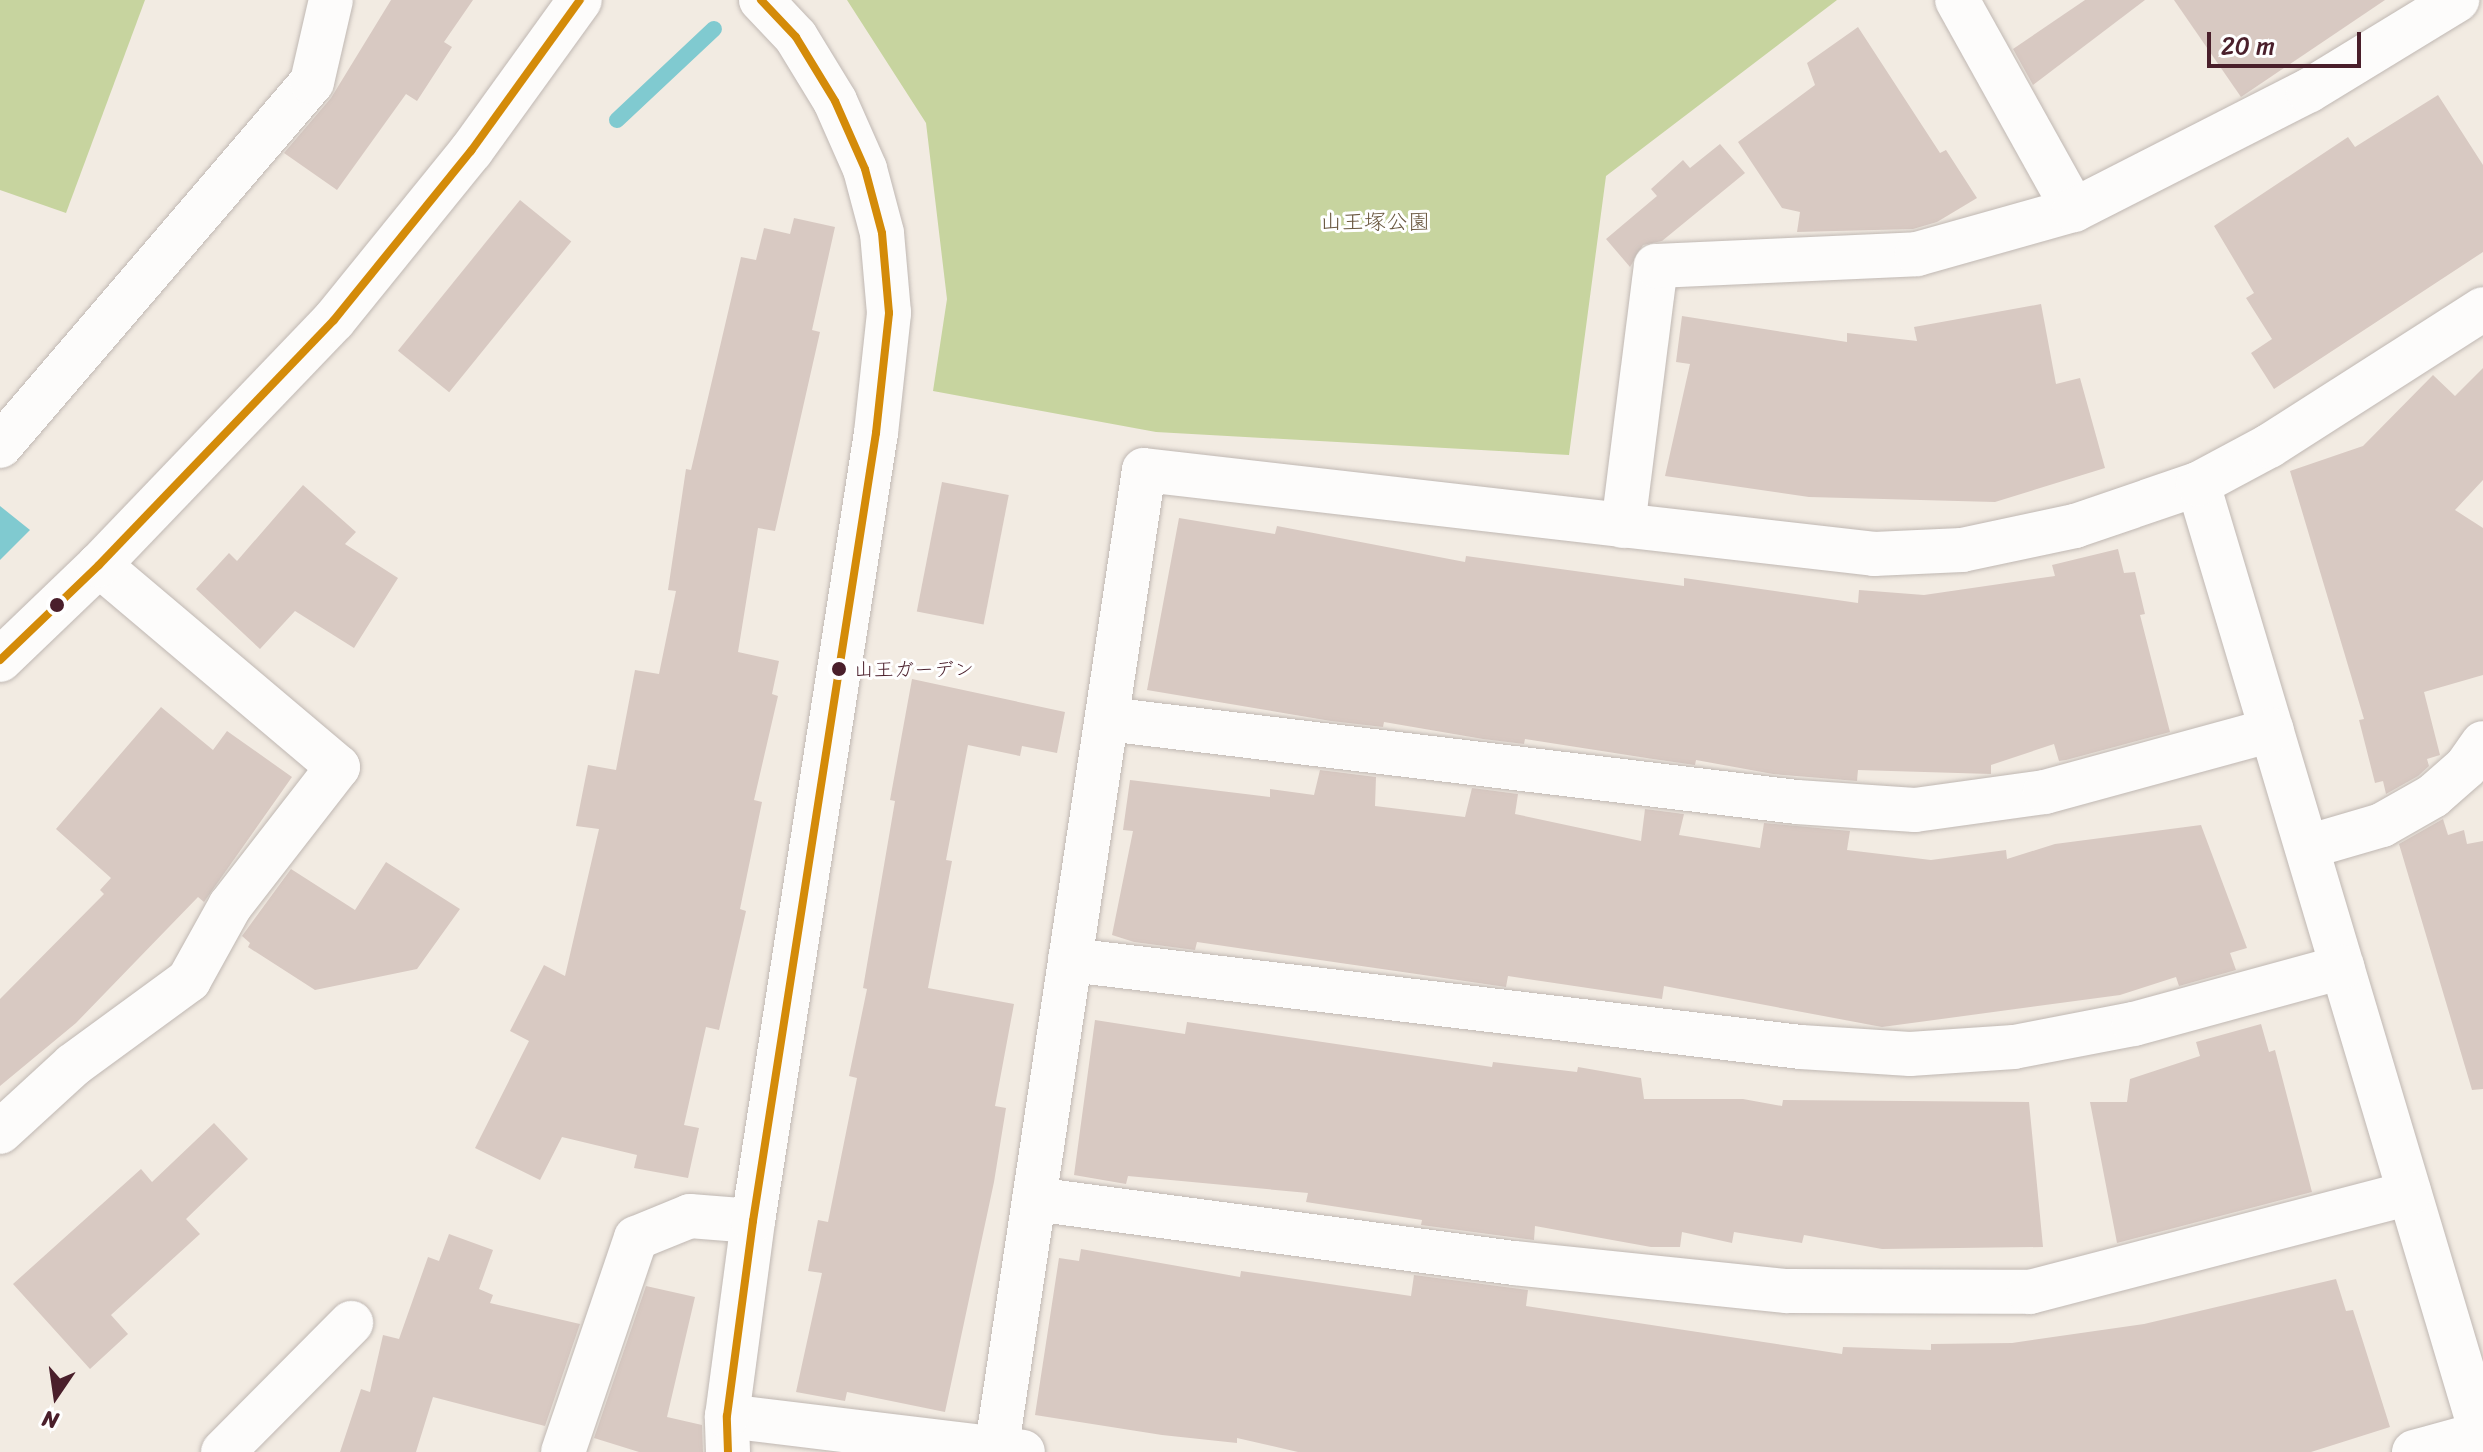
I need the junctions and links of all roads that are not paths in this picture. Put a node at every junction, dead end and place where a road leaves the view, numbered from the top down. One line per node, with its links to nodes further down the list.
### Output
1 (331, 0): 8 (street)
2 (580, 0): 11 (street)
3 (761, 0): 22 (street)
4 (1957, 0): 6 (street)
5 (2457, 0): 6 (street)
6 (2074, 210): 10 (street)
7 (2483, 309): 9 (street)
8 (0, 446)
9 (2198, 484): 10 (street); 14 (street)
10 (1623, 526): 13 (street)
11 (99, 565): 12 (street); 19 (street)
12 (0, 660)
13 (1107, 719): 14 (street); 17 (street)
14 (2272, 730): 16 (street)
15 (2483, 743): 16 (street)
16 (2307, 847): 18 (street)
17 (1070, 960): 18 (street); 21 (street)
18 (2342, 967): 20 (street)
19 (0, 1132)
20 (2409, 1193): 21 (street); 25 (street)
21 (1034, 1199): 26 (street)
22 (753, 1221): 24 (street); 28 (street)
23 (351, 1323): 27 (street)
24 (728, 1434): 26 (street)
25 (2482, 1435): 29 (street)
26 (1005, 1451)
27 (223, 1452)
28 (563, 1452)
29 (2414, 1452)

